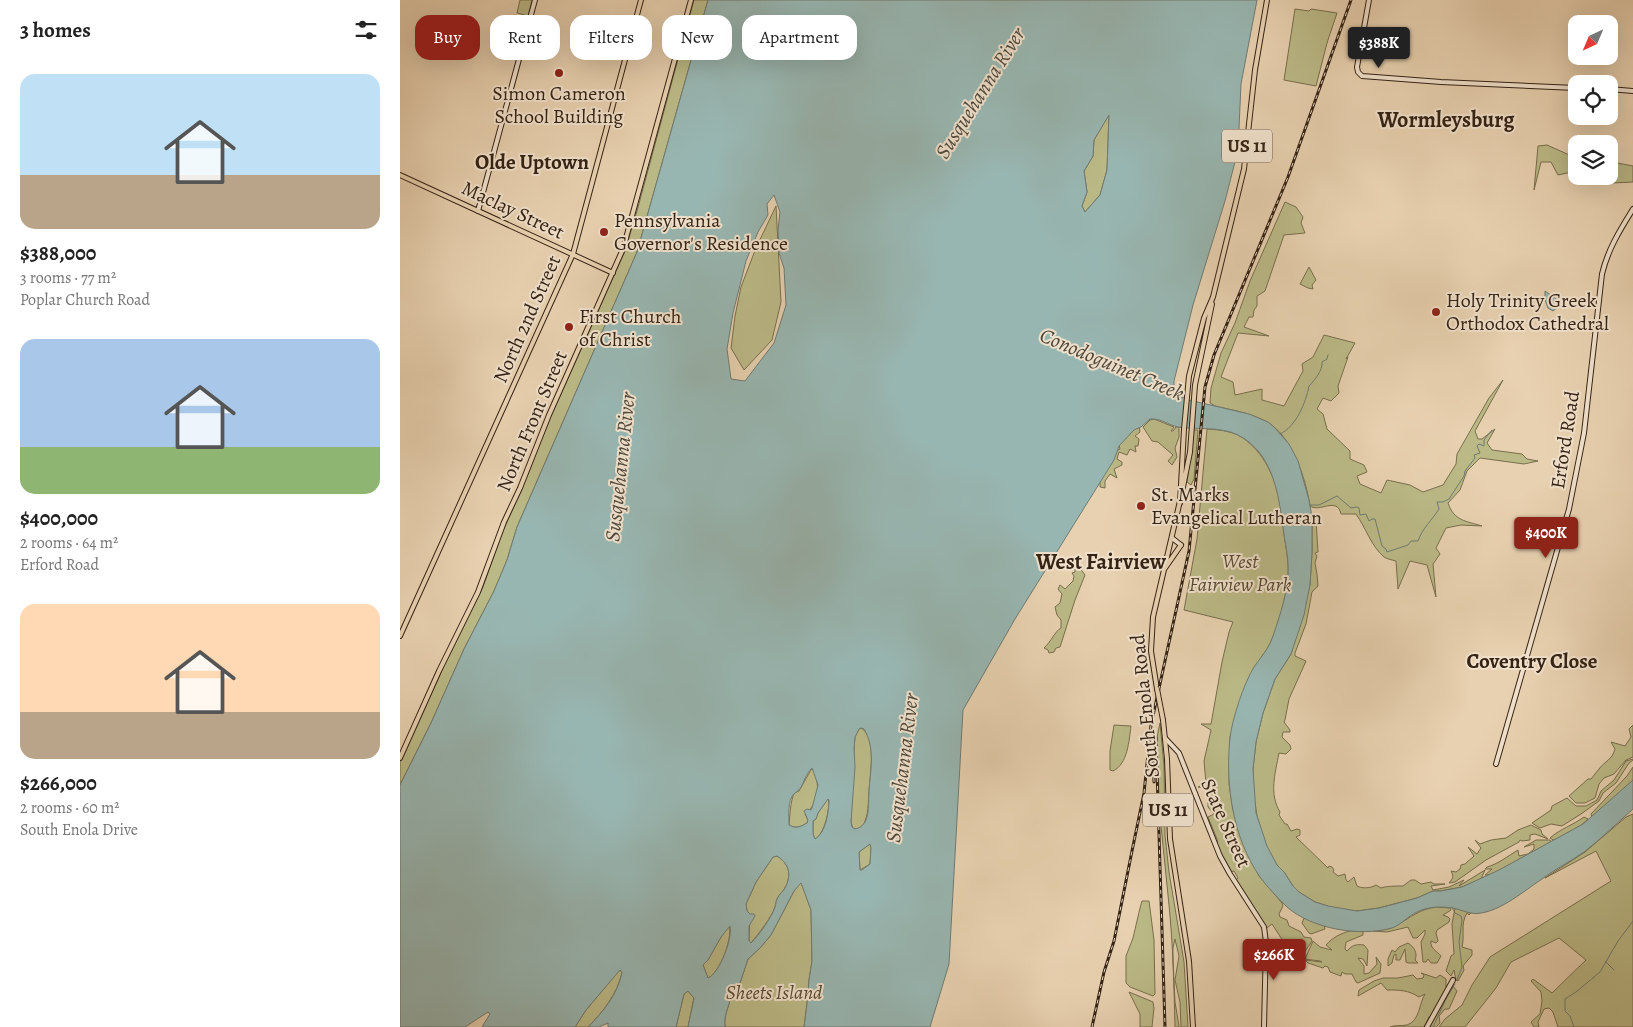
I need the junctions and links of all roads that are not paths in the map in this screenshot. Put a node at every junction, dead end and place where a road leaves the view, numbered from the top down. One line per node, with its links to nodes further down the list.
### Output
1 (535, 0): 11 (street)
2 (641, 0): 12 (main road, North 2nd Street)
3 (691, 0): 13 (main road, North Front Street)
4 (1267, 0): 14 (main road, US 11)
5 (1369, 0): 6 (street)
6 (1568, 88)
7 (1618, 90): 8 (street)
8 (1633, 91)
9 (400, 175): 11 (main road, Maclay Street)
10 (1633, 209): 24 (street, Erford Road)
11 (478, 211): 12 (main road, Maclay Street)
12 (573, 254): 13 (main road, Maclay Street); 19 (main road, North 2nd Street)
13 (613, 273): 23 (main road, North Front Street)
14 (1212, 297): 15 (main road, South Enola Road / US 11); 15 (main road, South Enola Road / US 11)
15 (1180, 502): 16 (main road, South Enola Road / US 11)
16 (1172, 538): 17 (street); 18 (main road, South Enola Road / US 11)
17 (1181, 546): 18 (main road)
18 (1164, 569): 20 (main road, South Enola Road / US 11, bridge)
19 (400, 636)
20 (1165, 738): 21 (main road, South Enola Road / US 11); 22 (street, State Street)
21 (1166, 748): 22 (street); 26 (main road, South Enola Road / US 11)
22 (1176, 749): 27 (street, State Street)
23 (400, 758)
24 (1496, 764)
25 (1453, 980): 28 (street)
26 (1193, 1027)
27 (1264, 1027)
28 (1427, 1027)

